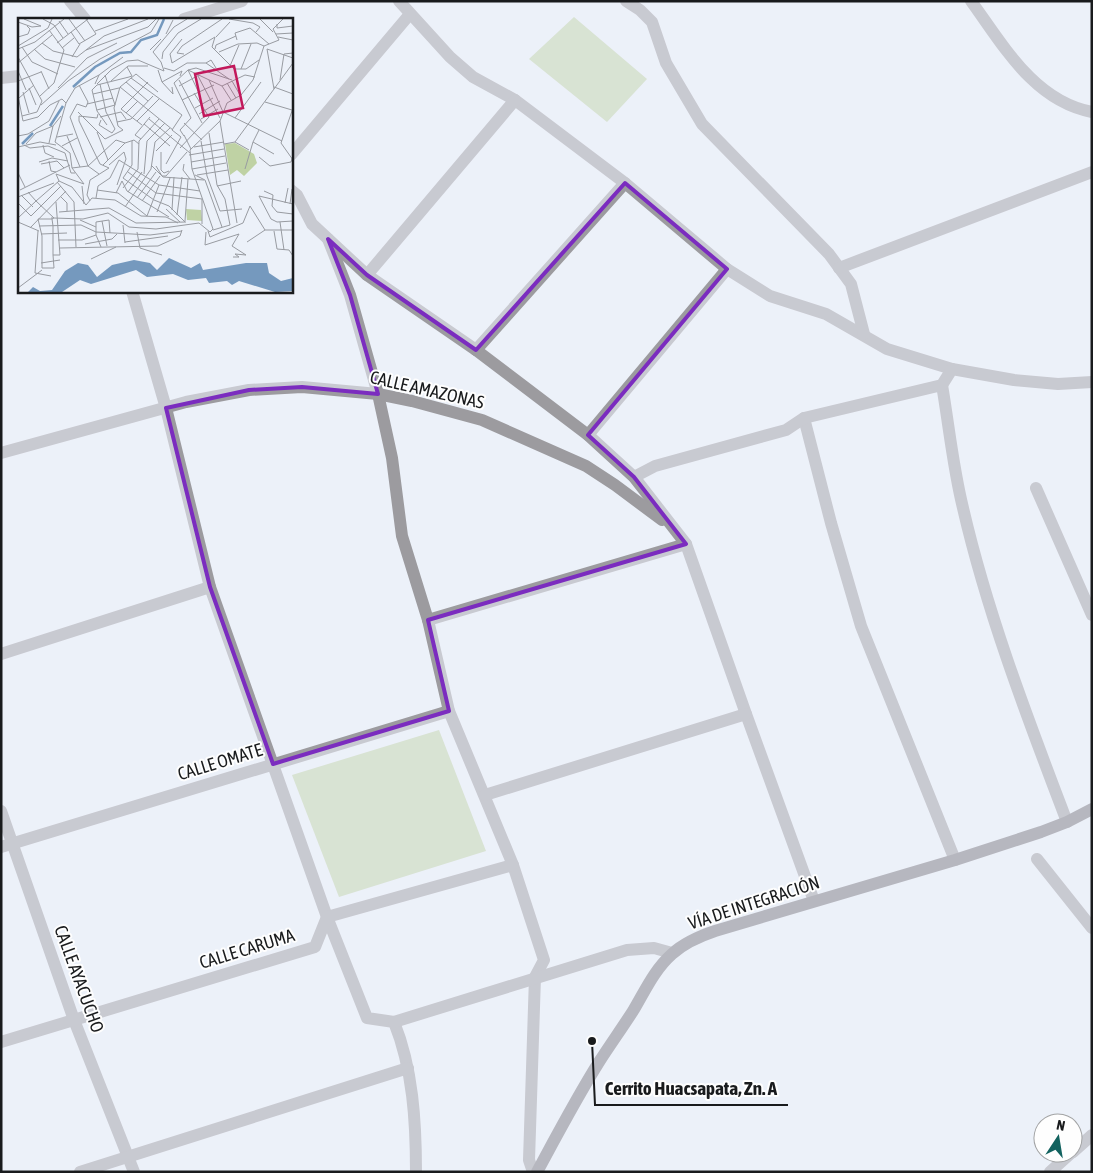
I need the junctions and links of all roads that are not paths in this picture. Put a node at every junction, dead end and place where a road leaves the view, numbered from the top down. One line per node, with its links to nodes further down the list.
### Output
1 (242, 1): 6 (street)
2 (399, 1): 8 (street)
3 (626, 1): 7 (street)
4 (971, 1): 14 (street)
5 (73, 2): 9 (street)
6 (226, 4): 10 (street)
7 (637, 6): 20 (street)
8 (410, 14): 13 (street); 15 (street)
9 (85, 18)
10 (187, 18)
11 (18, 76): 12 (street)
12 (1, 78)
13 (514, 100): 17 (street); 22 (street)
14 (1092, 112)
15 (292, 154)
16 (1092, 172): 20 (street)
17 (625, 183): 21 (street); 25 (street)
18 (292, 191): 19 (street)
19 (328, 239): 22 (street); 29 (street)
20 (840, 268): 24 (street)
21 (727, 269): 24 (street); 32 (street)
22 (367, 275): 25 (street)
23 (132, 292): 30 (street)
24 (864, 334): 26 (street)
25 (476, 350): 32 (street)
26 (952, 370): 27 (street); 28 (street)
27 (1092, 382)
28 (942, 385): 31 (street); 48 (street)
29 (378, 394): 30 (street, CALLE AMAZONAS); 36 (street, CALLE AMAZONAS); 40 (street)
30 (166, 408): 33 (street, CALLE AMAZONAS); 38 (street)
31 (804, 418): 34 (street); 51 (street)
32 (588, 436): 34 (street)
33 (1, 453)
34 (634, 476): 36 (street)
35 (1036, 488): 39 (street)
36 (674, 529): 37 (street)
37 (686, 544): 40 (street); 43 (street)
38 (210, 587): 41 (street); 44 (street)
39 (1092, 615)
40 (428, 620): 42 (street)
41 (1, 654)
42 (449, 711): 44 (street, CALLE OMATE); 45 (street)
43 (746, 714): 45 (street); 53 (street)
44 (273, 764): 49 (street, CALLE OMATE); 54 (street)
45 (485, 795): 52 (street)
46 (1092, 809): 48 (main road, VÍA DE INTEGRACIÓN)
47 (1, 811): 49 (street, CALLE AYACUCHO)
48 (1068, 822): 51 (main road, VÍA DE INTEGRACIÓN)
49 (7, 845): 58 (street, CALLE AYACUCHO)
50 (1037, 859): 55 (street)
51 (955, 860): 53 (main road, VÍA DE INTEGRACIÓN)
52 (513, 865): 54 (street); 57 (street)
53 (814, 901): 56 (main road, VÍA DE INTEGRACIÓN)
54 (328, 917): 58 (street, CALLE CARUMA); 59 (street)
55 (1092, 928)
56 (672, 953): 57 (street); 68 (main road, VÍA DE INTEGRACIÓN)
57 (534, 977): 59 (street); 67 (street)
58 (74, 1020): 60 (street, CALLE CARUMA); 62 (street, CALLE AYACUCHO)
59 (394, 1022): 61 (street)
60 (1, 1042)
61 (408, 1068): 62 (street); 66 (street)
62 (128, 1158): 64 (street); 65 (street, CALLE AYACUCHO)
63 (1060, 1163): 69 (street)
64 (80, 1172)
65 (134, 1172)
66 (416, 1172)
67 (533, 1172)
68 (537, 1172)
69 (1050, 1172)

